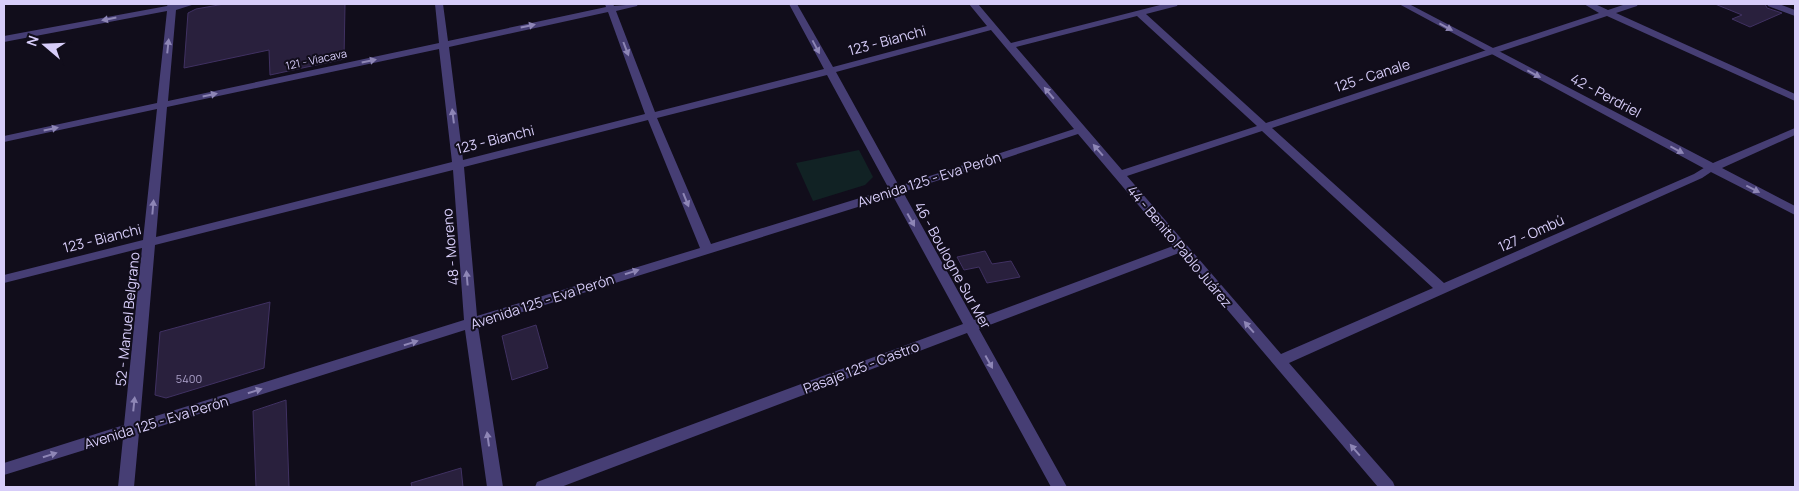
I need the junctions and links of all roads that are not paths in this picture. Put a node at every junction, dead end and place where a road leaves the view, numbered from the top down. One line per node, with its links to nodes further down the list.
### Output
1 (191, 4): 11 (street)
2 (439, 4): 18 (street, 48 - Moreno)
3 (634, 4): 12 (street, 121 - Viacava)
4 (793, 4): 21 (street, 46 - Boulogne Sur Mer, one-way to 21)
5 (973, 4): 16 (street, 44 - Benito Pablo Juárez)
6 (1174, 4): 14 (street)
7 (1403, 4): 20 (street, 42 - Perdriel, one-way to 20)
8 (1588, 4): 13 (street)
9 (1634, 4): 13 (street, 125 - Canale)
10 (1771, 4): 15 (street)
11 (172, 6): 17 (street, one-way to 17); 23 (street, 52 - Manuel Belgrano, one-way to 11)
12 (610, 6): 18 (street, 121 - Viacava, one-way to 12); 24 (street, one-way to 24)
13 (1607, 12): 20 (street, 125 - Canale); 22 (street)
14 (1138, 13): 19 (street); 25 (street)
15 (1795, 13)
16 (993, 27): 19 (street, 44 - Benito Pablo Juárez); 21 (street, 123 - Bianchi)
17 (4, 38)
18 (444, 44): 23 (street, 121 - Viacava, one-way to 18); 29 (street, 48 - Moreno, one-way to 18)
19 (1010, 46): 26 (street, 44 - Benito Pablo Juárez, one-way to 19)
20 (1491, 51): 25 (street, 125 - Canale); 30 (street, 42 - Perdriel, one-way to 30)
21 (829, 71): 24 (street, 123 - Bianchi); 32 (street, 46 - Boulogne Sur Mer)
22 (1795, 98)
23 (163, 105): 28 (street, 121 - Viacava, one-way to 23); 34 (street, 52 - Manuel Belgrano, one-way to 23)
24 (651, 115): 29 (street, 123 - Bianchi); 35 (street, one-way to 35)
25 (1264, 126): 31 (street, 125 - Canale); 38 (street)
26 (1080, 130): 31 (street, 44 - Benito Pablo Juárez, one-way to 26); 32 (street, Avenida 125 - Eva Perón)
27 (1795, 131): 30 (street, 127 - Ombú)
28 (4, 139)
29 (458, 164): 34 (street, 123 - Bianchi); 39 (street, 48 - Moreno, one-way to 29)
30 (1711, 168): 33 (street, 42 - Perdriel, one-way to 33); 38 (street, 127 - Ombú)
31 (1120, 175): 36 (street, 44 - Benito Pablo Juárez)
32 (895, 191): 35 (street, Avenida 125 - Eva Perón); 40 (street, 46 - Boulogne Sur Mer, one-way to 40)
33 (1795, 210)
34 (150, 241): 37 (street, 123 - Bianchi); 42 (street, 52 - Manuel Belgrano, one-way to 34)
35 (706, 248): 39 (street, Avenida 125 - Eva Perón, one-way to 35)
36 (1181, 248): 40 (street, Pasaje 125 - Castro); 41 (street, 44 - Benito Pablo Juárez, one-way to 36)
37 (4, 279)
38 (1442, 288): 41 (street, 127 - Ombú)
39 (471, 324): 42 (street, Avenida 125 - Eva Perón, one-way to 39); 45 (street, 48 - Moreno, one-way to 39)
40 (969, 326): 46 (street, Pasaje 125 - Castro); 47 (street, 46 - Boulogne Sur Mer, one-way to 47)
41 (1279, 361): 48 (street, 44 - Benito Pablo Juárez, one-way to 41)
42 (131, 429): 43 (street, Avenida 125 - Eva Perón, one-way to 42); 44 (street, 52 - Manuel Belgrano)
43 (4, 469)
44 (126, 487)
45 (495, 487)
46 (543, 487)
47 (1059, 487)
48 (1387, 487)

